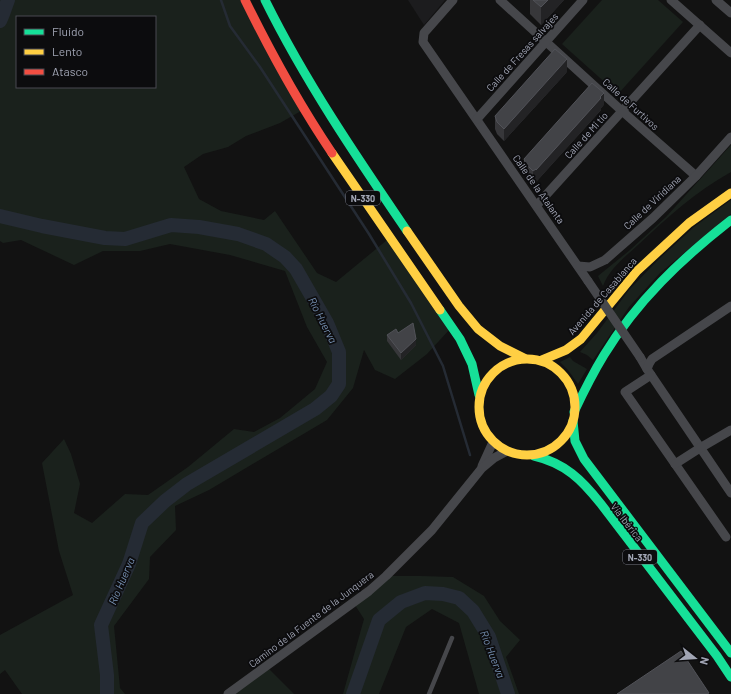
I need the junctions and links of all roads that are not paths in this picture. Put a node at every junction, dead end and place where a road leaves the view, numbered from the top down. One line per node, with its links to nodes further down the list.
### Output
1 (245, 0): 24 (main road, N-330)
2 (265, 0): 21 (main road, N-330)
3 (453, 0): 13 (street, Calle de la Atalanta)
4 (500, 0): 10 (street, Calle de Furtivos)
5 (583, 0): 10 (street, Calle de Fresas salvajes)
6 (671, 0): 9 (street)
7 (716, 0): 8 (street)
8 (731, 13)
9 (700, 25): 11 (street); 12 (street, Calle de Mi tío)
10 (546, 42): 12 (street, Calle de Furtivos); 13 (street, Calle de Fresas salvajes)
11 (731, 53)
12 (622, 112): 15 (street, Calle de Furtivos); 17 (street, Calle de Mi tío)
13 (477, 119): 17 (street, Calle de la Atalanta)
14 (731, 137): 15 (street, Calle de Viridiana)
15 (696, 176): 19 (street, Calle de Viridiana)
16 (731, 192): 22 (main road, Avenida de Casablanca)
17 (537, 205): 19 (street, Calle de la Atalanta)
18 (731, 220): 25 (main road)
19 (578, 266): 23 (street, Calle de la Atalanta, bridge)
20 (731, 306): 23 (street)
21 (524, 358): 22 (main road, N-330); 24 (main road, N-330)
22 (542, 360): 25 (main road, N-330)
23 (649, 372): 29 (street, Calle de la Atalanta); 32 (street)
24 (479, 395): 28 (main road, N-330)
25 (574, 412): 26 (main road, N-330)
26 (573, 422): 31 (main road, N-330); 37 (main road, Vía Ibérica / N-330)
27 (731, 430): 29 (street)
28 (493, 442): 30 (main road, N-330); 33 (street, Camino de la Fuente de la Junquera)
29 (700, 448): 32 (street); 34 (street, Calle de la Atalanta)
30 (507, 451): 31 (main road, N-330); 33 (street, Camino de la Fuente de la Junquera)
31 (534, 456): 38 (main road, Vía Ibérica / N-330)
32 (675, 464): 35 (street)
33 (482, 468): 39 (street, Camino de la Fuente de la Junquera)
34 (731, 493)
35 (726, 537)
36 (452, 638): 40 (lane)
37 (731, 653)
38 (731, 677)
39 (228, 694)
40 (430, 694)

